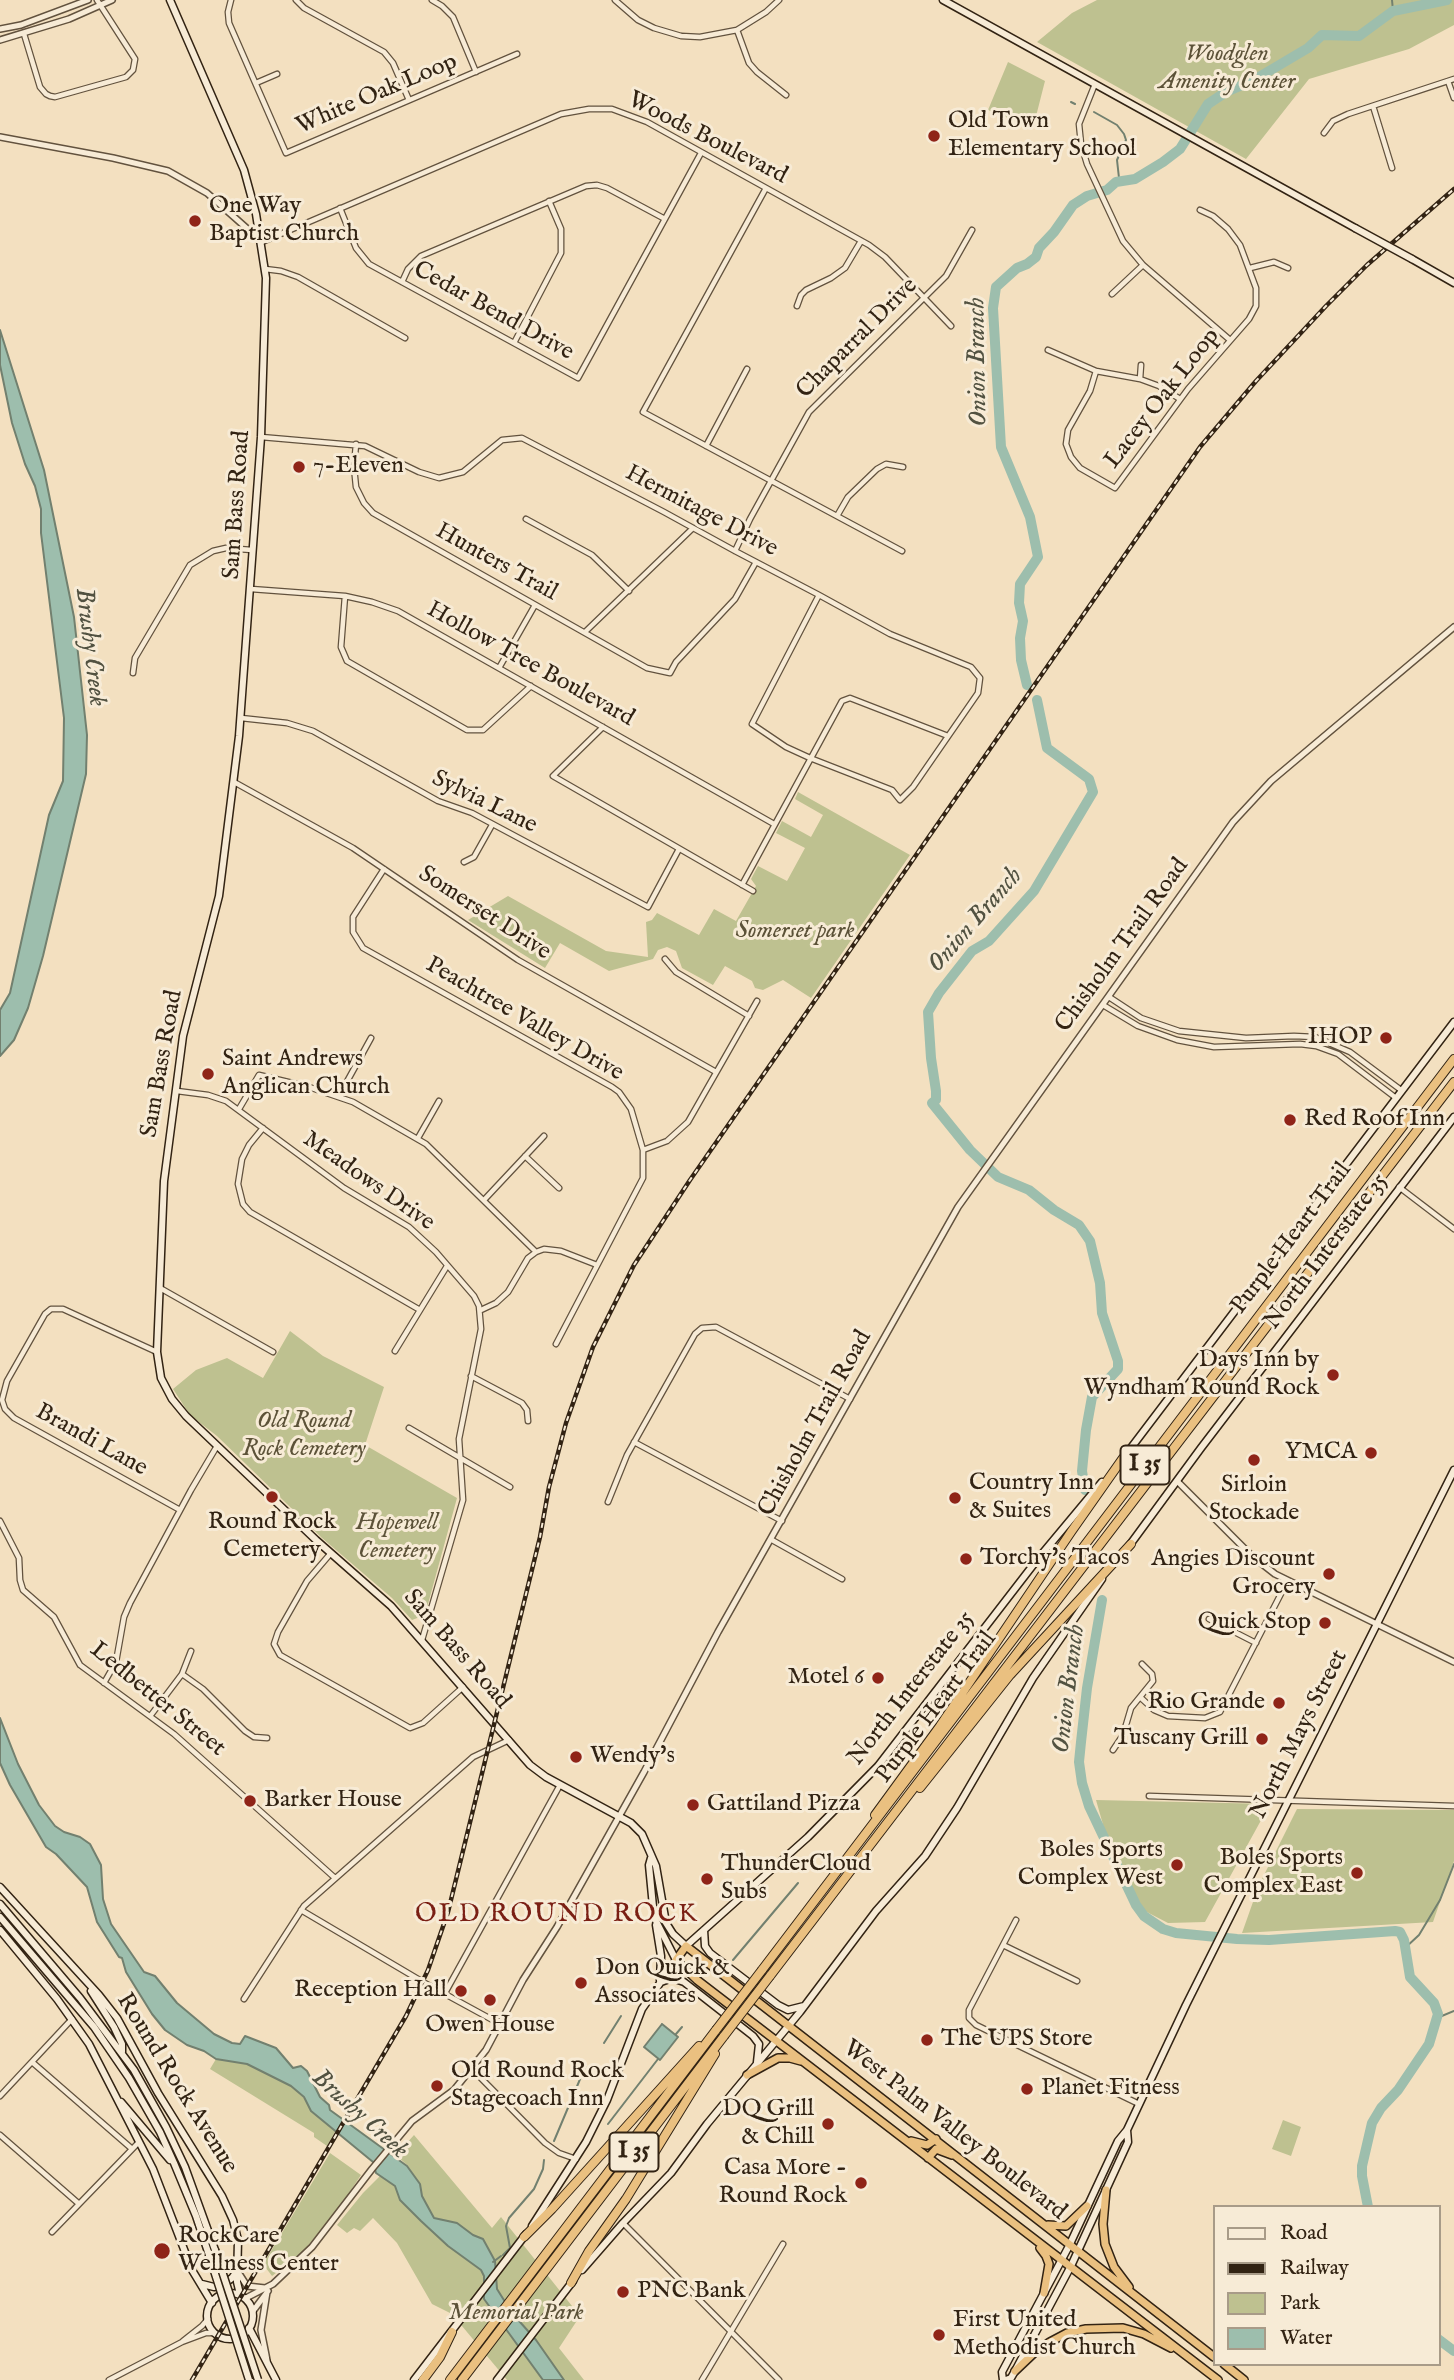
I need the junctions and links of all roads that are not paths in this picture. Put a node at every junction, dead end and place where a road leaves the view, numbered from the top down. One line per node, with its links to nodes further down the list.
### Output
1 (88, 0): 11 (street)
2 (112, 0): 10 (street)
3 (170, 0): 36 (main road, Sam Bass Road)
4 (230, 0): 19 (street, White Oak Loop)
5 (296, 0): 23 (street)
6 (432, 0): 16 (street, White Oak Loop)
7 (615, 0): 12 (street)
8 (779, 0): 12 (street)
9 (943, 0): 20 (main road)
10 (99, 3): 13 (street); 13 (street)
11 (0, 29)
12 (737, 30): 21 (street)
13 (24, 34): 14 (street)
14 (0, 40)
15 (517, 54): 16 (street)
16 (476, 72): 23 (street, White Oak Loop)
17 (277, 74): 19 (street)
18 (1451, 80): 22 (street); 24 (street)
19 (256, 83): 23 (street, White Oak Loop)
20 (1095, 84): 37 (street); 42 (main road, bridge)
21 (786, 95)
22 (1454, 98)
23 (409, 100)
24 (1373, 106): 25 (street); 28 (street)
25 (1324, 133)
26 (0, 138): 36 (street)
27 (701, 153): 29 (street, Woods Boulevard); 31 (street, Woods Boulevard); 33 (street, Cedar Bend Drive)
28 (1392, 168)
29 (766, 188): 35 (street, Woods Boulevard); 58 (street)
30 (549, 201): 33 (street); 41 (street); 49 (street)
31 (340, 208): 36 (street, Woods Boulevard); 41 (street, Cedar Bend Drive)
32 (1200, 210): 38 (street, Lacey Oak Loop)
33 (665, 219): 49 (street, Cedar Bend Drive)
34 (972, 230): 44 (street, Chaparral Drive)
35 (861, 241): 44 (street, Woods Boulevard); 45 (street)
36 (262, 242): 40 (main road, Sam Bass Road)
37 (1143, 265): 43 (street); 48 (street)
38 (1250, 268): 39 (street); 48 (street, Lacey Oak Loop)
39 (1288, 268)
40 (265, 269): 47 (street); 56 (main road, Sam Bass Road)
41 (402, 282): 49 (street, Cedar Bend Drive)
42 (1454, 283)
43 (1111, 294)
44 (925, 299): 46 (street, Woods Boulevard); 60 (street, Chaparral Drive)
45 (797, 306)
46 (951, 326)
47 (405, 338)
48 (1230, 340): 55 (street, Lacey Oak Loop)
49 (514, 343)
50 (1048, 351): 53 (street)
51 (1142, 365): 54 (street)
52 (747, 369): 58 (street)
53 (1096, 371): 54 (street); 55 (street, Lacey Oak Loop)
54 (1140, 379): 55 (street)
55 (1180, 399)
56 (261, 437): 57 (street, Hermitage Drive); 64 (main road, Sam Bass Road)
57 (356, 444): 63 (street, Hermitage Drive); 72 (street, Hunters Trail)
58 (706, 446): 60 (street)
59 (903, 467): 61 (street)
60 (771, 481): 61 (street); 65 (street, Chaparral Drive)
61 (837, 516): 66 (street)
62 (526, 519): 69 (street)
63 (693, 528): 65 (street, Hermitage Drive); 69 (street)
64 (253, 550): 68 (main road, Sam Bass Road); 76 (street)
65 (736, 551): 67 (street, Hermitage Drive)
66 (902, 551)
67 (756, 562): 71 (street, Hermitage Drive); 74 (street, Hunters Trail)
68 (251, 589): 70 (street, Hollow Tree Boulevard); 78 (main road, Sam Bass Road)
69 (629, 591): 74 (street)
70 (345, 596): 75 (street, Hollow Tree Boulevard); 77 (street)
71 (819, 596): 80 (street, Hermitage Drive); 81 (street)
72 (535, 605): 74 (street, Hunters Trail); 75 (street)
73 (1454, 627): 91 (street, Chisholm Trail Road)
74 (585, 632)
75 (499, 667): 77 (street, Hollow Tree Boulevard)
76 (133, 673)
77 (531, 686): 79 (street, Hollow Tree Boulevard)
78 (241, 718): 82 (main road, Sam Bass Road); 84 (street, Sylvia Lane)
79 (603, 727): 83 (street, Hollow Tree Boulevard); 85 (street)
80 (948, 736): 81 (street); 81 (street, Hermitage Drive)
81 (810, 758): 83 (street)
82 (234, 782): 87 (street, Somerset Drive); 103 (main road, Sam Bass Road)
83 (774, 824): 88 (street)
84 (492, 825): 85 (street, Sylvia Lane); 86 (street)
85 (679, 849): 88 (street)
86 (464, 862)
87 (384, 869): 99 (street, Somerset Drive); 112 (street, Peachtree Valley Drive)
88 (742, 885): 89 (street)
89 (753, 891)
90 (665, 959): 94 (street)
91 (1109, 997): 93 (street, Chisholm Trail Road); 98 (street)
92 (757, 1001): 94 (street)
93 (1103, 1005): 100 (street); 129 (street, Chisholm Trail Road)
94 (749, 1016): 99 (street)
95 (1454, 1022): 102 (main road, North Interstate 35)
96 (371, 1038): 104 (street)
97 (1454, 1059): 170 (highway, Purple Heart Trail / I 35)
98 (1371, 1068): 100 (street); 102 (street)
99 (716, 1072): 112 (street)
100 (1366, 1075): 105 (street)
101 (1454, 1082): 168 (highway, Purple Heart Trail / I 35)
102 (1401, 1090): 105 (main road, North Interstate 35)
103 (177, 1091): 107 (street, Meadows Drive); 121 (main road, Sam Bass Road)
104 (340, 1096): 107 (street); 111 (street)
105 (1396, 1098): 135 (main road, North Interstate 35)
106 (439, 1101): 111 (street)
107 (239, 1109): 109 (street, Meadows Drive)
108 (1454, 1117): 114 (main road, North Interstate 35)
109 (263, 1128): 120 (street, Meadows Drive); 122 (street)
110 (544, 1136): 113 (street)
111 (418, 1138): 116 (street)
112 (643, 1150): 119 (street, Peachtree Valley Drive)
113 (525, 1156): 115 (street); 116 (street)
114 (1399, 1187): 117 (street); 137 (main road, North Interstate 35)
115 (559, 1188)
116 (484, 1200): 118 (street)
117 (1454, 1229)
118 (536, 1251): 119 (street); 123 (street)
119 (597, 1265): 124 (street, Peachtree Valley Drive)
120 (447, 1266): 122 (street); 123 (street, Meadows Drive)
121 (160, 1288): 126 (main road, Sam Bass Road); 127 (street)
122 (420, 1310): 125 (street)
123 (481, 1310): 128 (street)
124 (556, 1344)
125 (395, 1351)
126 (157, 1352): 133 (main road, Sam Bass Road); 140 (street, Brandi Lane)
127 (273, 1352)
128 (471, 1377): 130 (street); 134 (street)
129 (850, 1399): 132 (street); 142 (street, Chisholm Trail Road)
130 (528, 1421)
131 (409, 1428): 134 (street)
132 (634, 1442): 139 (street); 142 (street)
133 (218, 1445): 140 (street); 145 (main road, Sam Bass Road)
134 (459, 1457): 138 (street); 150 (street)
135 (1123, 1458): 170 (highway); 181 (main road, North Interstate 35)
136 (1454, 1471): 149 (main road, North Mays Street)
137 (1177, 1480): 144 (main road, North Interstate 35); 147 (street)
138 (510, 1487)
139 (608, 1502)
140 (180, 1510): 156 (street)
141 (0, 1521): 156 (street, Ledbetter Street)
142 (782, 1521): 143 (street, Chisholm Trail Road)
143 (772, 1540): 146 (street); 167 (street, Chisholm Trail Road)
144 (1130, 1544): 168 (highway); 191 (main road, North Interstate 35)
145 (331, 1553): 150 (main road, Sam Bass Road); 157 (street)
146 (842, 1579)
147 (1287, 1582): 149 (street); 151 (street)
148 (1209, 1619): 151 (street)
149 (1377, 1624): 153 (street); 165 (main road, North Mays Street)
150 (422, 1640): 157 (main road, Sam Bass Road)
151 (1256, 1643): 158 (street)
152 (191, 1651): 155 (street)
153 (1454, 1662)
154 (1142, 1664): 158 (street)
155 (182, 1674): 159 (street); 160 (street)
156 (104, 1683): 159 (street, Ledbetter Street)
157 (463, 1687): 161 (main road, Sam Bass Road)
158 (1140, 1697): 162 (street)
159 (151, 1715): 171 (street, Ledbetter Street)
160 (267, 1738)
161 (509, 1740): 163 (main road, Sam Bass Road); 171 (street)
162 (1113, 1750)
163 (560, 1785): 167 (main road, Sam Bass Road); 189 (street)
164 (1149, 1796): 165 (street)
165 (1289, 1800): 166 (street); 205 (main road, North Mays Street)
166 (1454, 1806)
167 (619, 1816): 169 (main road, Sam Bass Road); 193 (street, Chisholm Trail Road)
168 (877, 1838): 195 (highway, Purple Heart Trail / I 35, bridge)
169 (651, 1858): 178 (main road, Sam Bass Road); 184 (main road, Sam Bass Road)
170 (837, 1871): 195 (highway, Purple Heart Trail / I 35, bridge)
171 (335, 1878): 176 (street)
172 (0, 1887): 174 (main road, Round Rock Avenue)
173 (0, 1897): 174 (main road)
174 (12, 1899): 186 (main road, Round Rock Avenue)
175 (0, 1904): 182 (main road)
176 (301, 1910): 189 (street); 190 (street)
177 (0, 1917): 182 (main road)
178 (654, 1917): 185 (main road, Sam Bass Road); 188 (main road)
179 (1016, 1920): 183 (street)
180 (0, 1930): 192 (main road)
181 (704, 1930): 184 (main road, North Interstate 35); 191 (main road)
182 (29, 1944): 197 (main road); 215 (main road)
183 (1003, 1945): 187 (street); 205 (street)
184 (686, 1946): 185 (highway, North Interstate 35); 194 (highway, West Palm Valley Boulevard)
185 (676, 1960): 188 (main road, North Interstate 35); 196 (highway, West Palm Valley Boulevard)
186 (83, 1977): 197 (main road); 230 (main road, Round Rock Avenue)
187 (1077, 1982)
188 (659, 1983): 199 (main road); 213 (main road, North Interstate 35)
189 (445, 1993): 193 (street)
190 (244, 1998)
191 (804, 2006): 194 (main road, North Interstate 35)
192 (72, 2018): 198 (street); 204 (main road)
193 (500, 2024): 201 (street, Chisholm Trail Road)
194 (788, 2025): 196 (main road, North Interstate 35); 209 (highway, West Palm Valley Boulevard)
195 (720, 2033): 223 (highway); 232 (highway); 256 (highway, Purple Heart Trail / I 35); 257 (highway, Purple Heart Trail / I 35)
196 (776, 2040): 199 (main road, North Interstate 35); 200 (highway, West Palm Valley Boulevard)
197 (122, 2053): 226 (main road)
198 (32, 2062): 203 (street); 211 (street)
199 (757, 2062): 202 (main road, North Interstate 35)
200 (805, 2062): 202 (highway); 208 (highway, West Palm Valley Boulevard)
201 (472, 2069): 213 (street); 233 (street, Chisholm Trail Road)
202 (747, 2075): 219 (main road, North Interstate 35)
203 (0, 2096)
204 (117, 2098): 210 (main road); 215 (main road)
205 (1139, 2104): 206 (main road, North Mays Street)
206 (1127, 2130): 216 (main road, North Mays Street); 218 (main road, North Mays Street)
207 (0, 2135): 217 (street)
208 (901, 2136): 209 (highway); 212 (highway, West Palm Valley Boulevard)
209 (936, 2139): 214 (highway, West Palm Valley Boulevard)
210 (139, 2141): 211 (street); 231 (main road)
211 (131, 2148): 217 (street)
212 (928, 2158): 214 (highway); 222 (highway, West Palm Valley Boulevard)
213 (576, 2160): 223 (main road, North Interstate 35)
214 (962, 2160): 220 (highway, West Palm Valley Boulevard)
215 (174, 2163): 226 (main road)
216 (1106, 2190): 227 (main road, North Mays Street); 238 (highway)
217 (78, 2203): 221 (street)
218 (1087, 2206): 220 (highway); 225 (main road, North Mays Street)
219 (623, 2223): 232 (main road, North Interstate 35); 242 (street)
220 (1044, 2225): 225 (highway, West Palm Valley Boulevard)
221 (52, 2232)
222 (1025, 2232): 228 (highway, West Palm Valley Boulevard); 234 (highway)
223 (522, 2239): 241 (main road, North Interstate 35)
224 (783, 2244): 242 (street)
225 (1069, 2246): 227 (highway, West Palm Valley Boulevard); 228 (main road, North Mays Street)
226 (212, 2251): 251 (main road, bridge); 252 (main road, bridge)
227 (1077, 2252): 229 (main road, North Mays Street); 238 (highway, West Palm Valley Boulevard)
228 (1062, 2259): 229 (highway, West Palm Valley Boulevard); 234 (main road, North Mays Street)
229 (1071, 2266): 247 (highway, West Palm Valley Boulevard); 249 (main road, North Mays Street)
230 (238, 2270): 231 (main road); 233 (street); 235 (main road, Round Rock Avenue)
231 (201, 2283): 236 (main road)
232 (569, 2286): 258 (main road, North Interstate 35)
233 (266, 2290): 235 (street, Chisholm Trail Road); 237 (street, Chisholm Trail Road); 246 (street)
234 (1044, 2293): 261 (main road, North Mays Street)
235 (243, 2296): 236 (main road); 237 (main road)
236 (212, 2303): 239 (main road)
237 (253, 2311): 240 (main road)
238 (1155, 2311): 245 (highway)
239 (208, 2319): 243 (main road); 244 (street)
240 (249, 2328): 243 (main road); 246 (main road)
241 (452, 2332): 254 (main road, North Interstate 35); 255 (highway)
242 (731, 2332): 259 (street); 260 (street)
243 (215, 2333): 244 (street)
244 (183, 2342): 250 (street)
245 (1212, 2355)
246 (267, 2360): 253 (main road)
247 (1196, 2362): 249 (highway); 262 (highway, West Palm Valley Boulevard)
248 (1226, 2366): 263 (highway)
249 (1015, 2371): 261 (main road, North Mays Street)
250 (109, 2380)
251 (249, 2380)
252 (258, 2380)
253 (276, 2380)
254 (414, 2380)
255 (423, 2380)
256 (450, 2380)
257 (463, 2380)
258 (497, 2380)
259 (702, 2380)
260 (779, 2380)
261 (1004, 2380)
262 (1218, 2380)
263 (1244, 2380)

